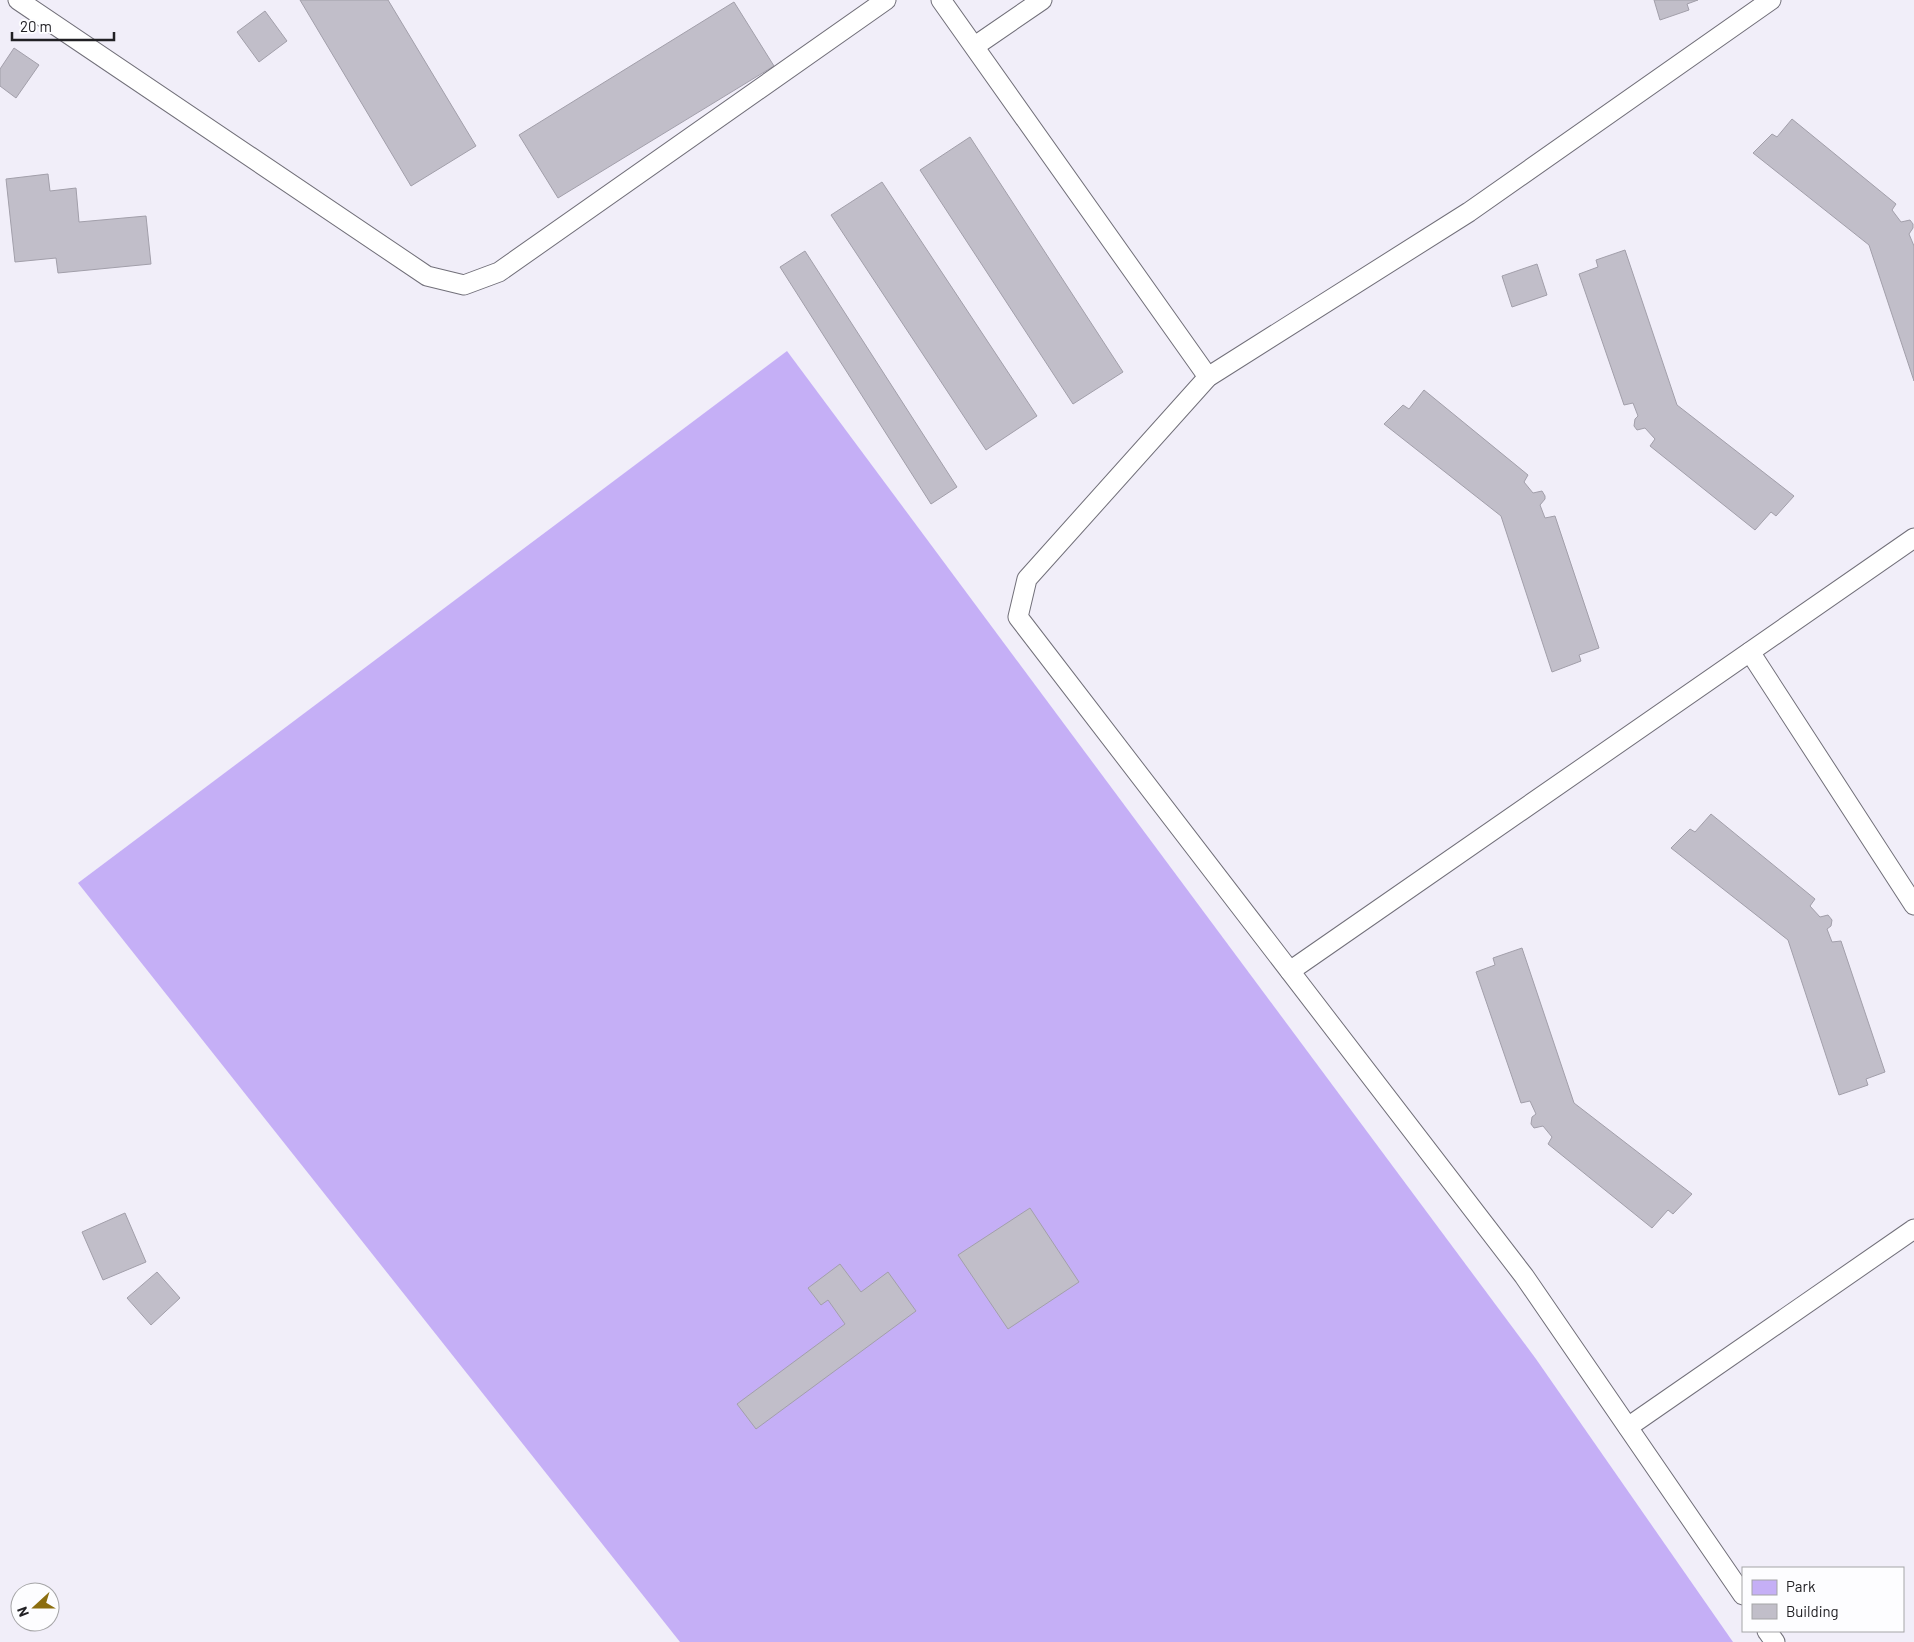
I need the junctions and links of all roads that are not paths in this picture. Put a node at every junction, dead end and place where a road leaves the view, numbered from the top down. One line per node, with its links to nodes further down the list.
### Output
1 (18, 0): 2 (lane)
2 (886, 0)
3 (941, 0): 6 (lane)
4 (1042, 0): 6 (lane)
5 (1771, 0): 7 (lane)
6 (975, 46): 7 (lane)
7 (1208, 377): 11 (lane)
8 (1914, 538): 9 (lane)
9 (1750, 652): 10 (lane); 11 (lane)
10 (1914, 905)
11 (1290, 971): 13 (lane)
12 (1914, 1229): 13 (lane)
13 (1628, 1427): 14 (lane)
14 (1742, 1594)

